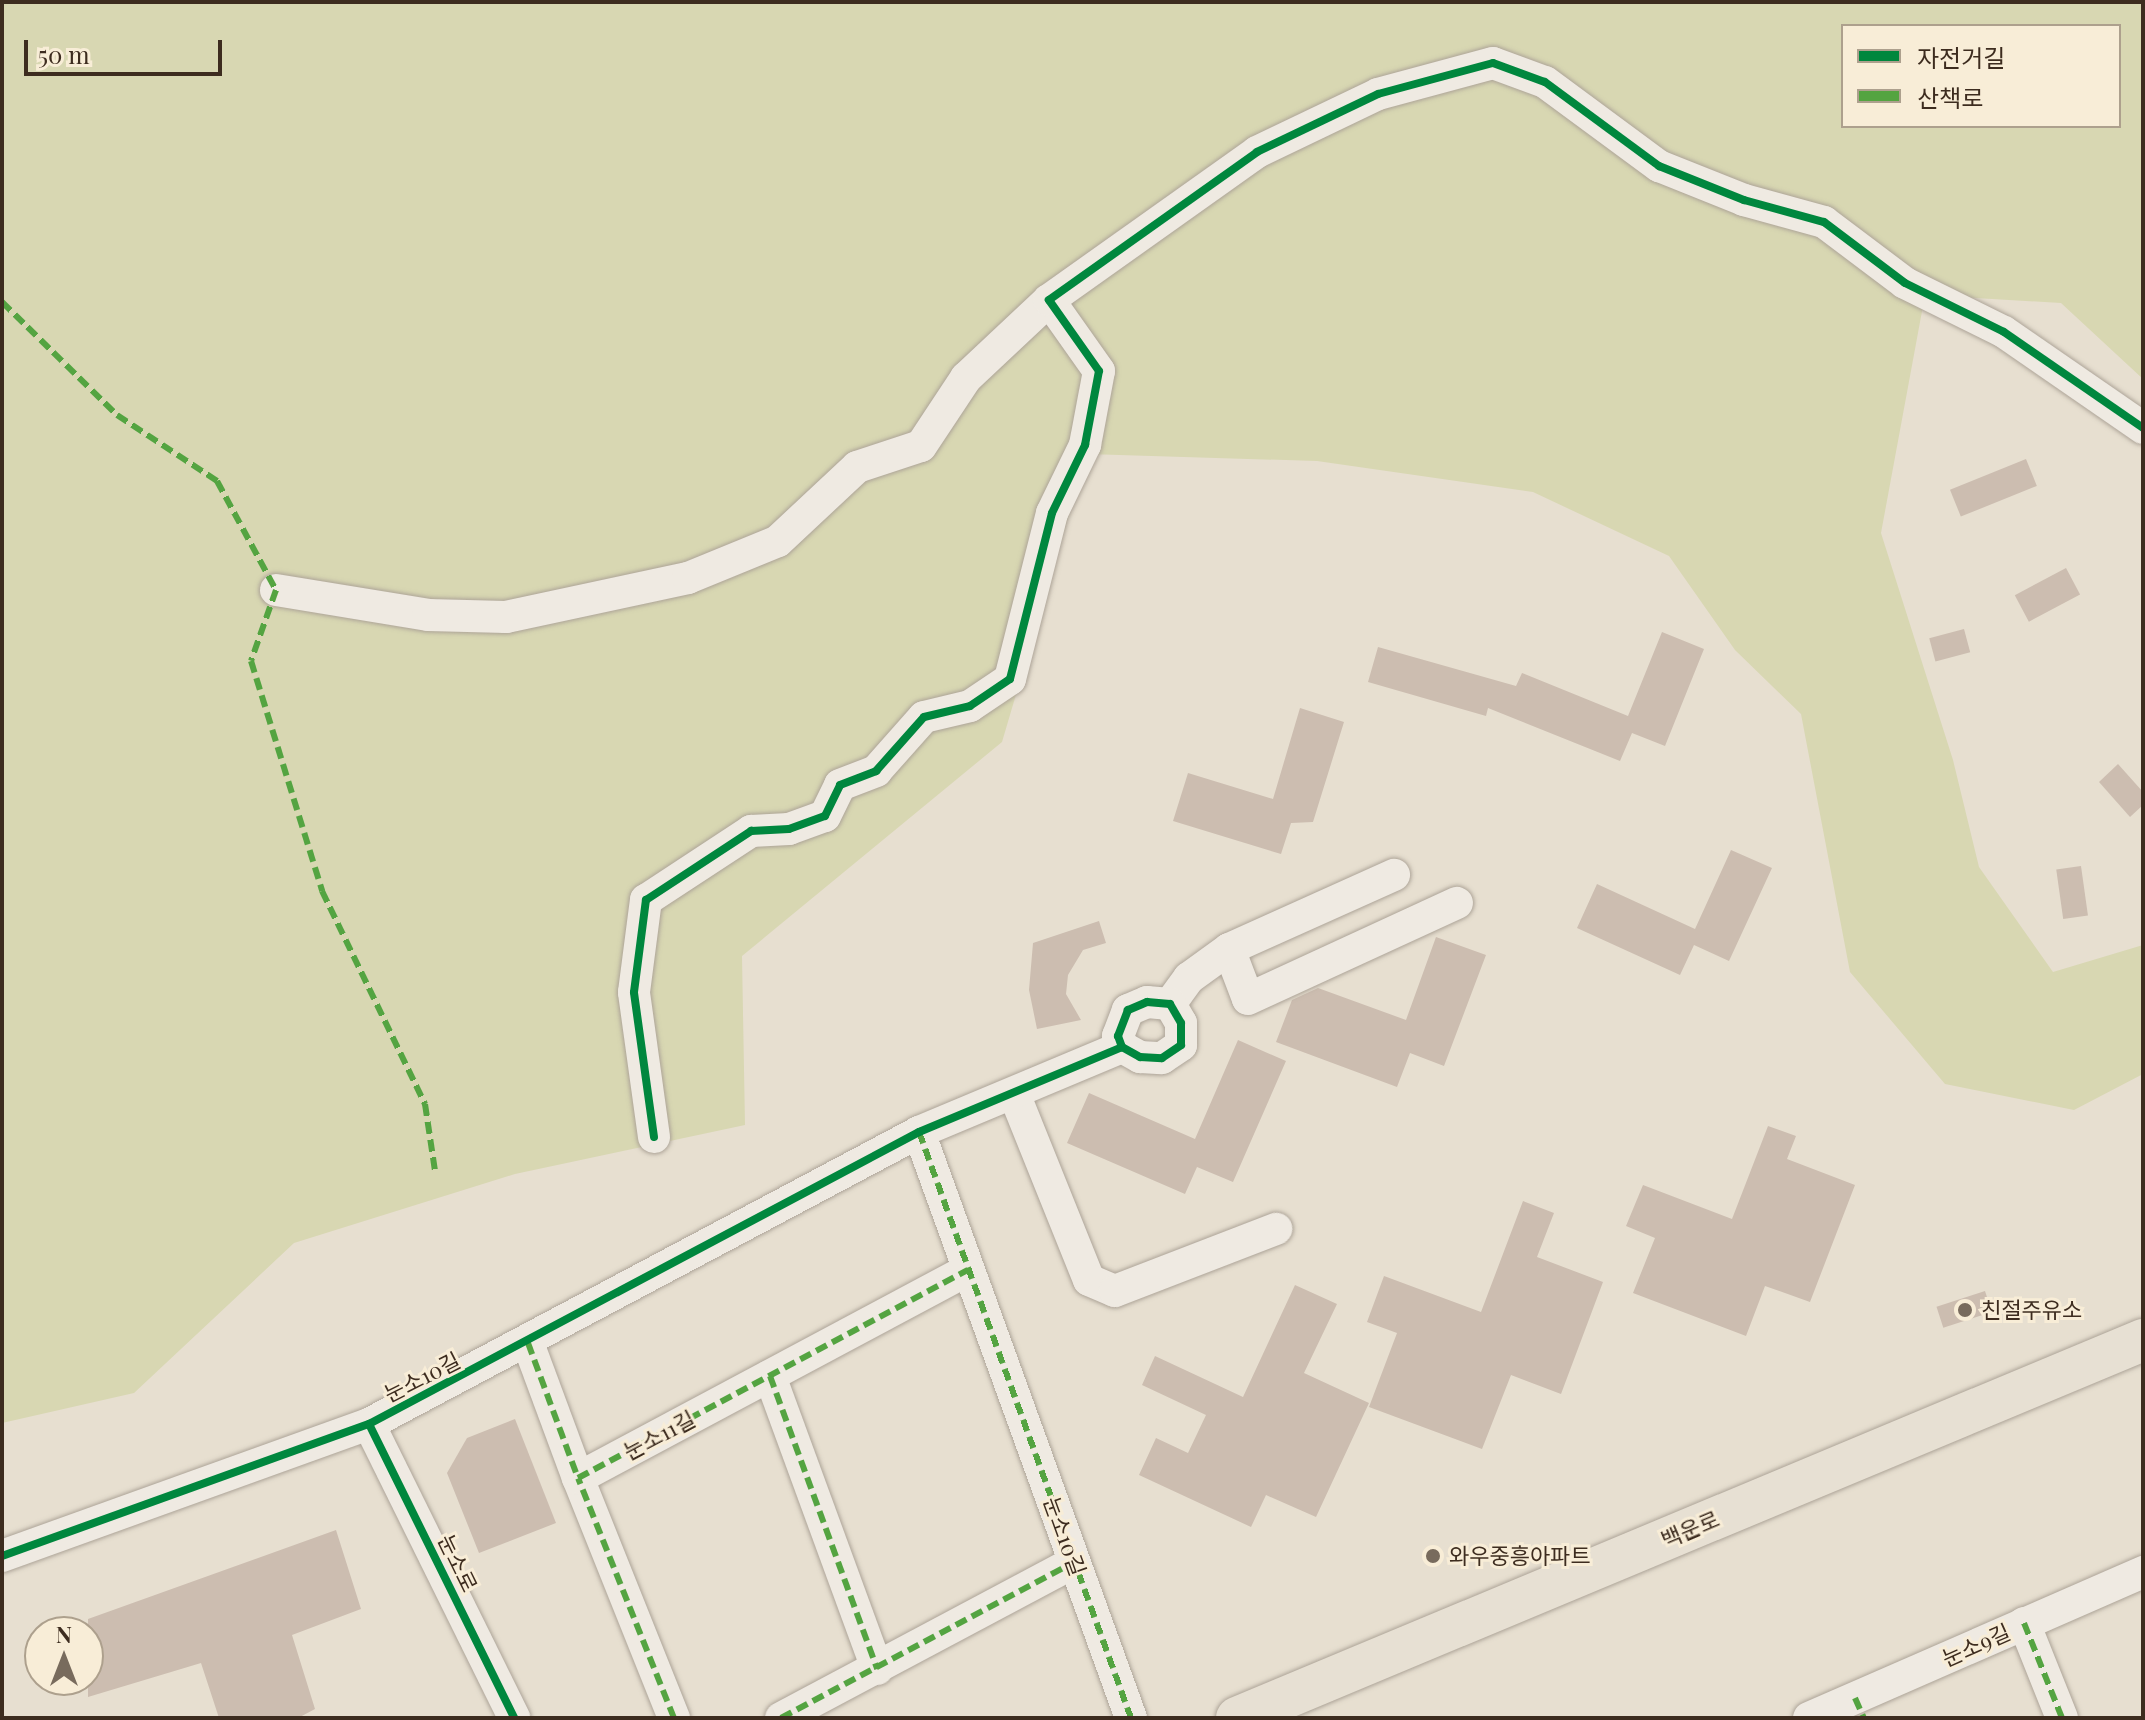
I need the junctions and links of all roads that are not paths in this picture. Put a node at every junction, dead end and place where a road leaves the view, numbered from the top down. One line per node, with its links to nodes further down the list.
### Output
1 (1049, 300): 2 (street); 3 (street); 11 (street)
2 (2143, 428)
3 (276, 590)
4 (1394, 875): 6 (street)
5 (1457, 903): 6 (street)
6 (1229, 949): 7 (street)
7 (1170, 1004): 8 (street); 8 (street)
8 (1122, 1047): 9 (street)
9 (1015, 1096): 10 (street); 12 (street)
10 (919, 1132): 13 (street, 눈소10길); 15 (street, 눈소10길)
11 (654, 1137)
12 (1276, 1229)
13 (968, 1270): 16 (street, 눈소11길); 20 (street, 눈소10길)
14 (2143, 1340): 29 (main road, 백운로)
15 (528, 1343): 17 (street, 눈소10길); 18 (street)
16 (770, 1376): 18 (street, 눈소11길); 23 (street)
17 (369, 1424): 19 (street, 눈소10길); 25 (street, 눈소로)
18 (578, 1478): 26 (street)
19 (2, 1556)
20 (1074, 1562): 23 (street); 28 (street, 눈소10길)
21 (2143, 1572): 22 (street, 눈소9길)
22 (2024, 1623): 24 (street, 눈소9길); 31 (street)
23 (877, 1669): 27 (street)
24 (1860, 1708): 30 (street, 눈소9길)
25 (514, 1718)
26 (674, 1718)
27 (781, 1718)
28 (1131, 1718)
29 (1237, 1718)
30 (1809, 1718)
31 (2062, 1718)

